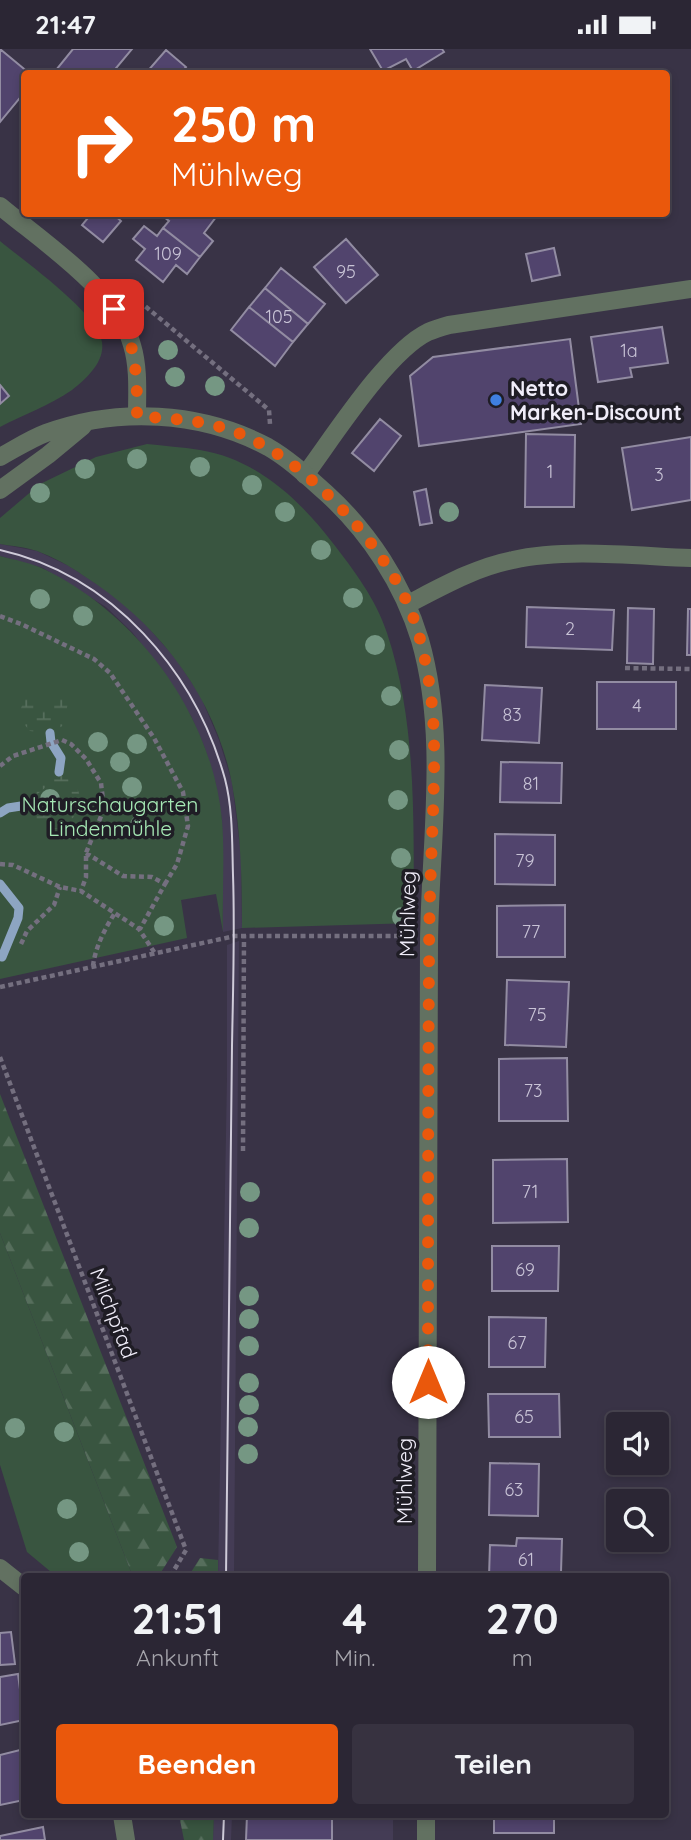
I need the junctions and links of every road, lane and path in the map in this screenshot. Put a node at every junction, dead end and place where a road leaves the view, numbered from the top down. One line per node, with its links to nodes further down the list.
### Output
1 (0, 206): 4 (street)
2 (691, 289): 8 (street)
3 (129, 292): 6 (path)
4 (137, 416): 5 (street, Mühlweg); 6 (street, Mühlweg)
5 (86, 423): 7 (street, Mühlweg); 9 (street)
6 (272, 449): 8 (street, Mühlweg)
7 (0, 457)
8 (306, 475): 11 (street, Mühlweg)
9 (0, 490)
10 (691, 558): 11 (street)
11 (408, 604): 33 (street, Mühlweg)
12 (0, 616): 18 (path)
13 (625, 668): 14 (path)
14 (691, 669)
15 (0, 766): 16 (path)
16 (86, 853): 18 (path); 20 (path)
17 (0, 864): 19 (path)
18 (165, 884): 22 (path)
19 (60, 887): 20 (path); 25 (path)
20 (81, 891): 21 (path)
21 (115, 913): 22 (path); 27 (path)
22 (139, 929): 26 (path)
23 (244, 935): 24 (path); 26 (path); 30 (path)
24 (415, 936)
25 (21, 944)
26 (156, 955): 27 (path)
27 (93, 967): 28 (path)
28 (0, 987)
29 (0, 1057): 32 (path, Milchpfad)
30 (243, 1151)
31 (0, 1568): 34 (street)
32 (173, 1573)
33 (427, 1573)
34 (21, 1585)
35 (122, 1818): 37 (street)
36 (426, 1818): 38 (street)
37 (126, 1840)
38 (426, 1840)

